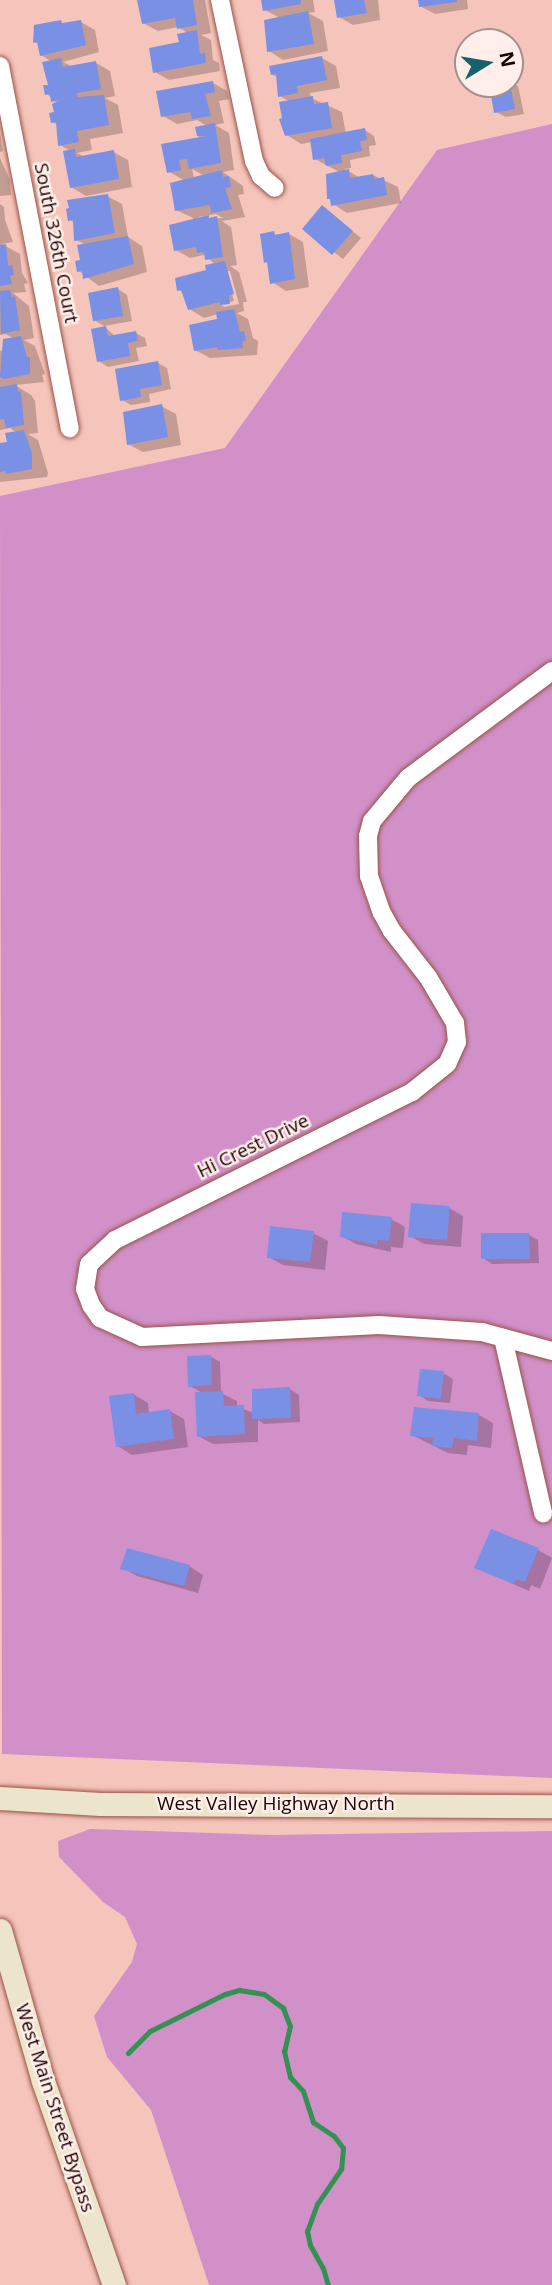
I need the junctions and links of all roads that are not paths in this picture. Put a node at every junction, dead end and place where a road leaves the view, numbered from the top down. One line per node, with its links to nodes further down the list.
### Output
1 (220, 0): 3 (street)
2 (0, 66): 4 (street, South 326th Court)
3 (275, 188)
4 (70, 428)
5 (552, 671): 6 (street, Hi Crest Drive)
6 (503, 1338): 7 (street, Hi Crest Drive); 8 (street)
7 (552, 1350)
8 (542, 1513)
9 (0, 1798): 10 (main road, West Valley Highway North)
10 (552, 1806)
11 (0, 1930): 12 (main road, West Main Street Bypass)
12 (114, 2285)

